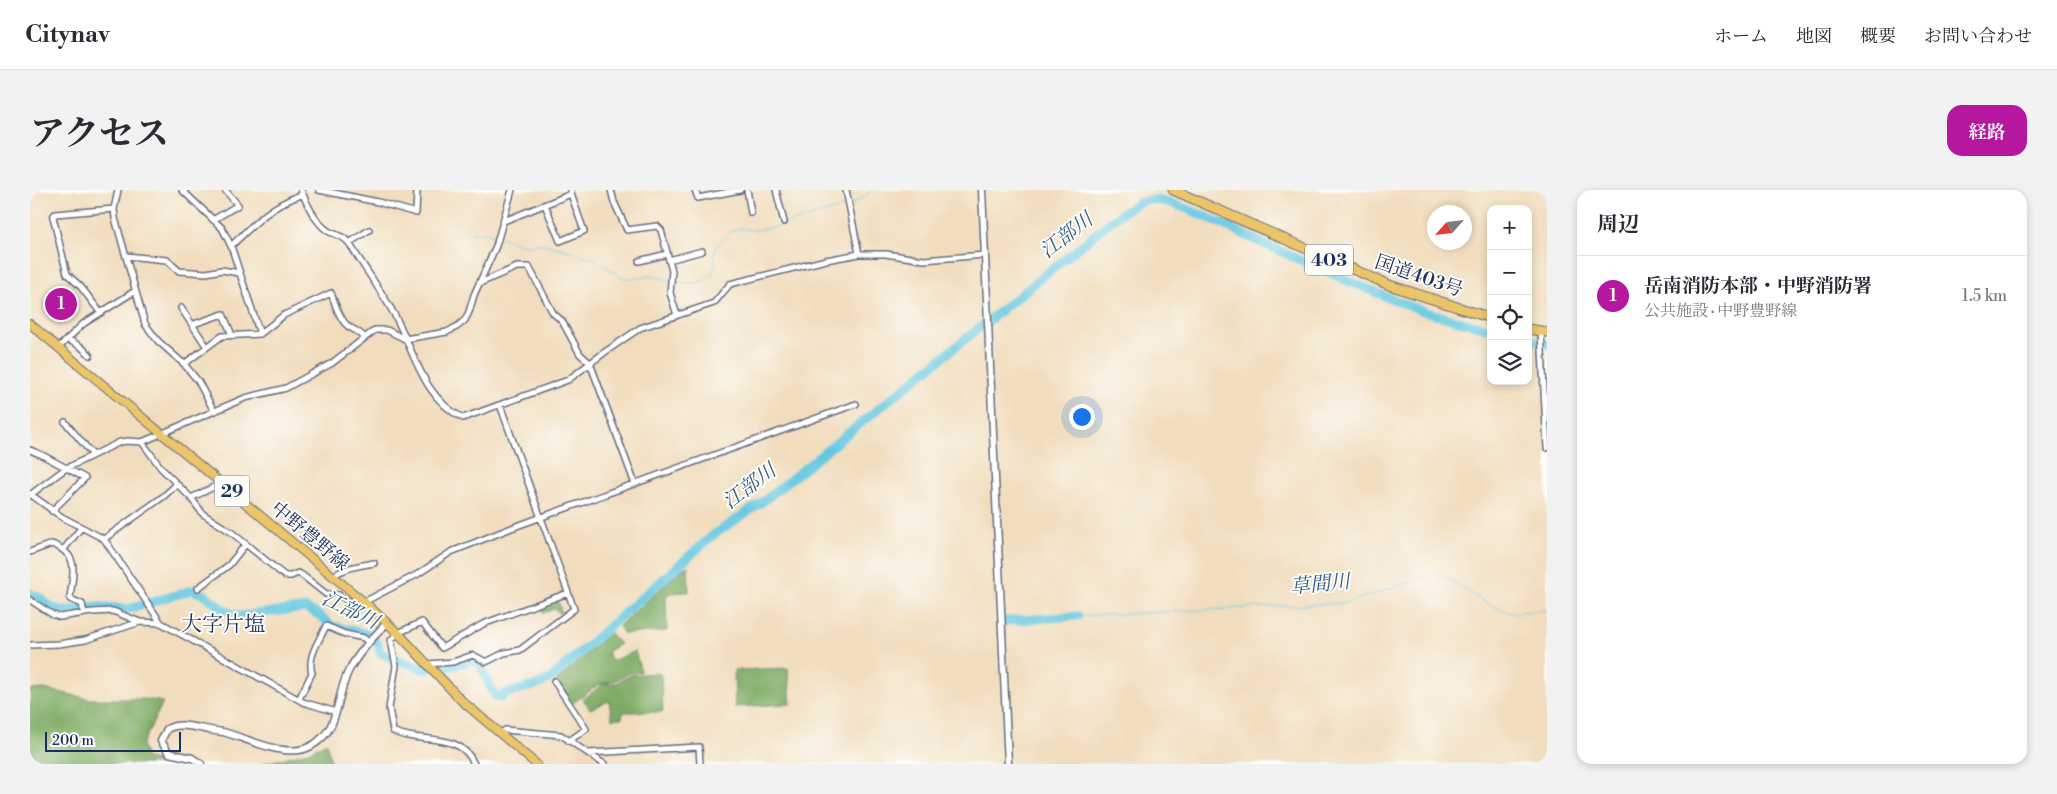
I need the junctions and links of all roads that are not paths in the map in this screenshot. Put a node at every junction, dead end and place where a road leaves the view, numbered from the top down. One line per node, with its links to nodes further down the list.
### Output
1 (118, 190): 20 (street)
2 (182, 190): 18 (street)
3 (193, 190): 18 (street)
4 (225, 190): 22 (street)
5 (319, 190): 6 (street)
6 (417, 190)
7 (512, 190): 23 (street)
8 (611, 190): 32 (street)
9 (695, 190): 10 (street)
10 (740, 190)
11 (747, 190): 21 (street)
12 (776, 190): 24 (street)
13 (846, 190): 29 (street)
14 (982, 190): 30 (street)
15 (1173, 190): 40 (highway, 国道403号 / 403)
16 (302, 192): 26 (street); 27 (street)
17 (571, 192): 19 (street); 19 (street)
18 (187, 195): 22 (street)
19 (545, 205): 23 (street)
20 (114, 209): 31 (street); 38 (street)
21 (751, 213)
22 (213, 220): 27 (street)
23 (504, 221): 35 (street)
24 (784, 222)
25 (369, 230): 26 (street)
26 (349, 242): 48 (street)
27 (231, 246): 34 (street)
28 (702, 251): 32 (street)
29 (859, 254): 30 (street); 39 (street)
30 (984, 255): 101 (street)
31 (126, 256): 34 (street); 36 (street)
32 (668, 257): 33 (street); 39 (street)
33 (638, 261)
34 (239, 273): 44 (street)
35 (480, 283): 48 (street); 52 (street)
36 (135, 291): 38 (street); 53 (street)
37 (181, 308): 42 (street)
38 (100, 312): 47 (street)
39 (677, 315): 52 (street)
40 (1487, 317)
41 (30, 324): 50 (main road, 中野豊野線 / 29)
42 (194, 324): 45 (street); 49 (street)
43 (1544, 331): 60 (street)
44 (260, 334): 45 (street); 46 (street)
45 (232, 336): 49 (street)
46 (364, 337): 48 (street); 56 (street)
47 (67, 339): 50 (street); 51 (street)
48 (405, 339): 55 (street)
49 (208, 347): 53 (street)
50 (58, 348): 58 (main road, 中野豊野線 / 29)
51 (90, 356)
52 (590, 363): 55 (street); 66 (street)
53 (184, 364): 56 (street)
54 (856, 404): 66 (street)
55 (500, 405): 70 (street)
56 (214, 411): 58 (street)
57 (65, 422): 62 (street)
58 (163, 433): 59 (street); 64 (main road, 中野豊野線 / 29)
59 (142, 442): 62 (street); 65 (street)
60 (1547, 448)
61 (30, 450): 63 (street)
62 (93, 455): 63 (street)
63 (65, 469): 67 (street); 69 (street)
64 (222, 483): 68 (street); 77 (main road, 中野豊野線 / 29)
65 (177, 484): 68 (street); 72 (street)
66 (635, 484): 70 (street)
67 (30, 495): 69 (street)
68 (191, 498): 73 (street)
69 (52, 511): 71 (street)
70 (541, 518): 79 (street); 81 (street)
71 (82, 528): 72 (street); 74 (street)
72 (104, 539): 85 (street)
73 (245, 545): 78 (street); 81 (street)
74 (64, 549): 75 (street); 82 (street)
75 (30, 552)
76 (374, 564): 77 (street)
77 (333, 576): 81 (main road, 中野豊野線 / 29)
78 (198, 588)
79 (568, 593): 86 (street); 89 (street)
80 (30, 600): 82 (street)
81 (364, 602): 84 (main road, 中野豊野線 / 29)
82 (84, 613): 83 (street)
83 (140, 622): 85 (street); 88 (street)
84 (386, 622): 86 (main road, 中野豊野線 / 29); 87 (street)
85 (161, 623): 91 (street)
86 (398, 634): 89 (main road, 中野豊野線 / 29); 97 (street)
87 (368, 641): 91 (street); 92 (street)
88 (30, 645)
89 (428, 664): 93 (main road, 中野豊野線 / 29)
90 (554, 680): 94 (street)
91 (299, 699): 92 (street)
92 (336, 712): 96 (street)
93 (500, 734): 94 (street); 98 (main road, 中野豊野線 / 29)
94 (569, 741): 95 (street)
95 (588, 753): 99 (street); 100 (street)
96 (200, 764)
97 (474, 764)
98 (536, 764)
99 (604, 764)
100 (700, 764)
101 (1008, 764)

